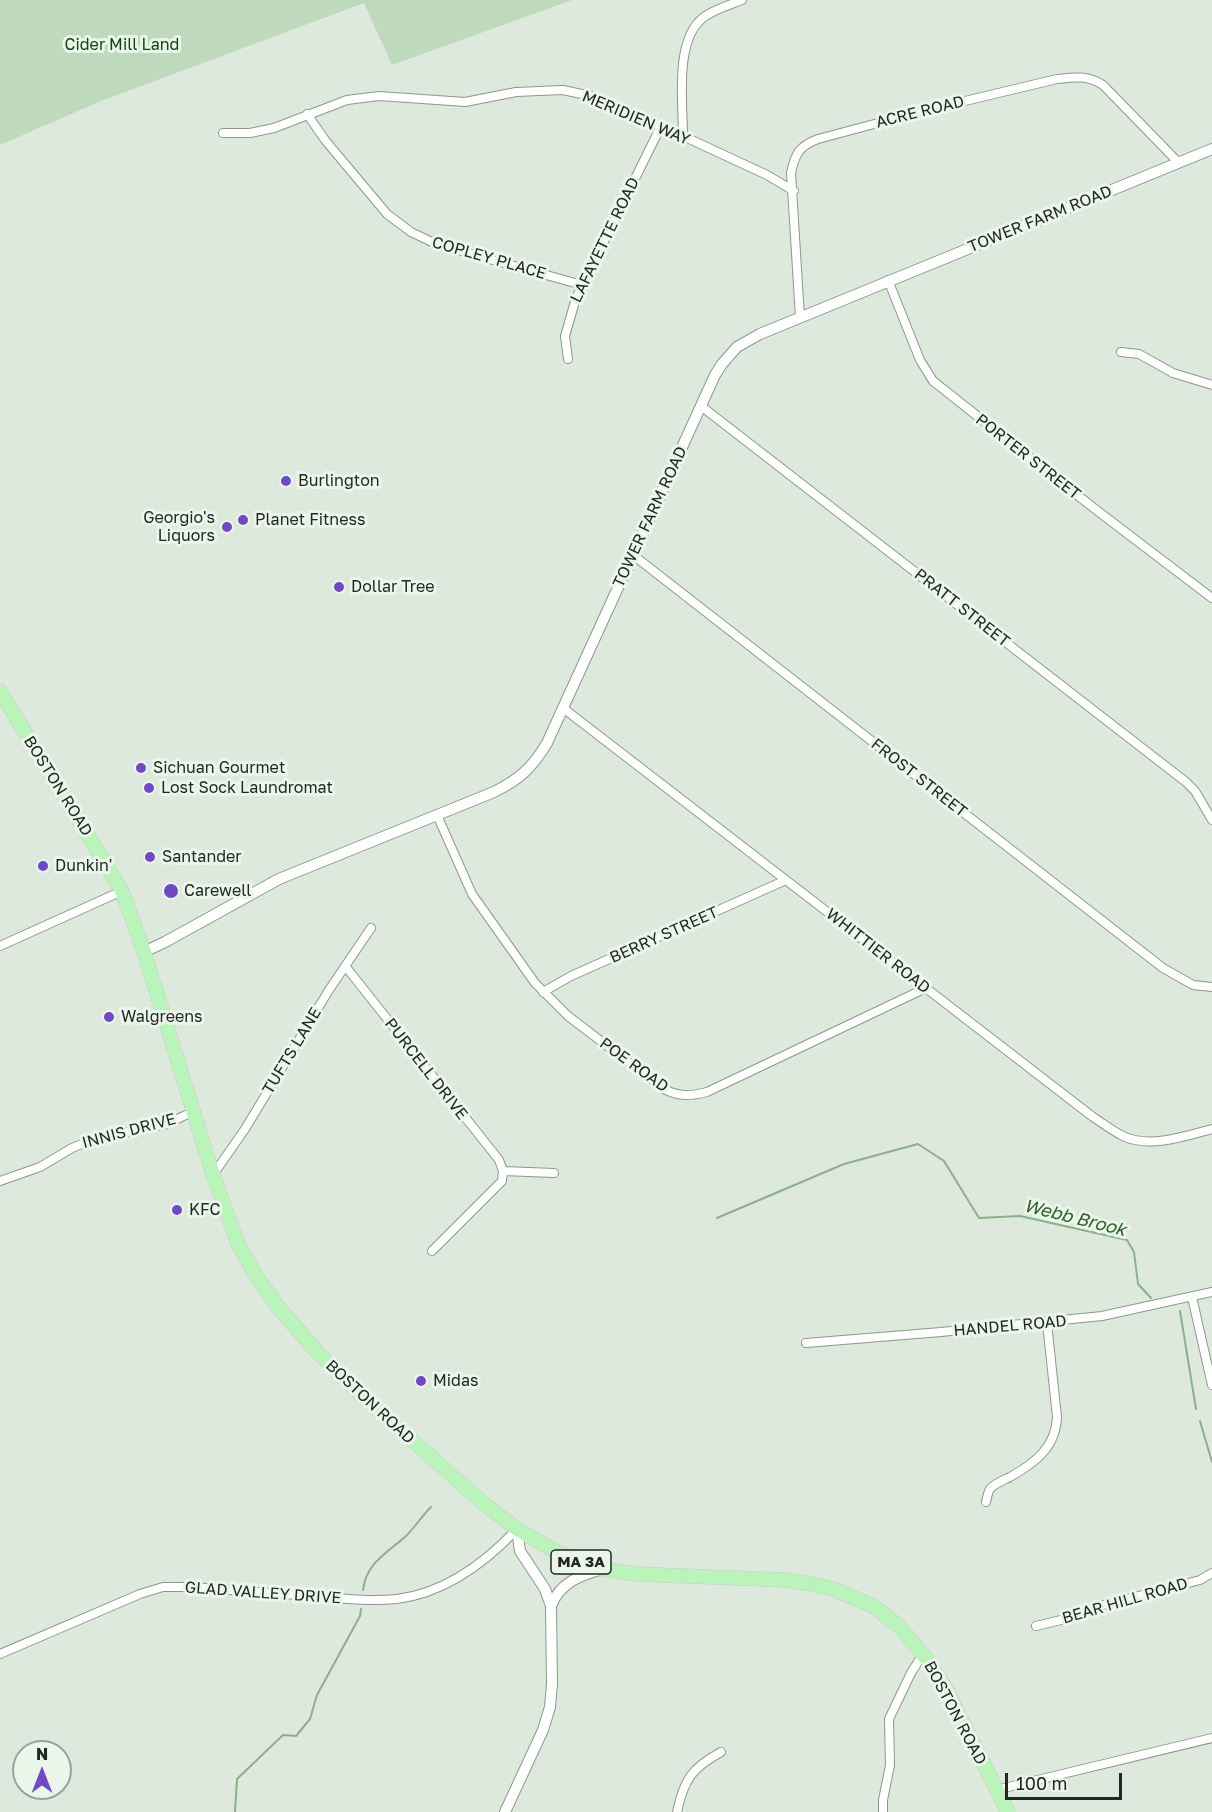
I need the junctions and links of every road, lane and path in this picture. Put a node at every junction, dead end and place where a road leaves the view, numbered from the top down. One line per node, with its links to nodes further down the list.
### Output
1 (742, 0): 5 (street)
2 (308, 114): 3 (street, MERIDIEN WAY); 4 (street, MERIDIEN WAY); 10 (street, COPLEY PLACE)
3 (661, 126): 5 (street, MERIDIEN WAY); 10 (street, LAFAYETTE ROAD)
4 (223, 133)
5 (683, 136): 8 (street, MERIDIEN WAY)
6 (1212, 149): 7 (street, TOWER FARM ROAD)
7 (1178, 162): 8 (street, ACRE ROAD); 9 (street, TOWER FARM ROAD)
8 (794, 191): 11 (street, ACRE ROAD)
9 (888, 280): 11 (street, TOWER FARM ROAD); 17 (street, PORTER STREET)
10 (582, 285): 13 (street, LAFAYETTE ROAD)
11 (800, 317): 15 (street, TOWER FARM ROAD)
12 (1121, 352): 14 (street)
13 (568, 359)
14 (1212, 385)
15 (701, 406): 16 (street, TOWER FARM ROAD); 21 (street, PRATT STREET)
16 (633, 555): 19 (street, TOWER FARM ROAD); 28 (street, FROST STREET)
17 (1212, 598)
18 (0, 691): 23 (main road, BOSTON ROAD / MA 3A)
19 (562, 708): 20 (street, TOWER FARM ROAD); 22 (street, WHITTIER ROAD)
20 (437, 815): 26 (street, TOWER FARM ROAD); 30 (street, POE ROAD)
21 (1212, 820)
22 (786, 880): 29 (street, WHITTIER ROAD); 30 (street, BERRY STREET)
23 (122, 891): 25 (street); 26 (main road, BOSTON ROAD / MA 3A)
24 (371, 928): 27 (street, TUFTS LANE)
25 (0, 946)
26 (144, 952): 31 (main road, BOSTON ROAD / MA 3A)
27 (346, 967): 33 (street, PURCELL DRIVE); 35 (street, TUFTS LANE)
28 (1212, 987)
29 (926, 988): 30 (street, POE ROAD); 32 (street, WHITTIER ROAD)
30 (543, 992)
31 (194, 1111): 35 (main road, BOSTON ROAD / MA 3A); 36 (street, INNIS DRIVE)
32 (1212, 1129)
33 (503, 1171): 34 (street); 37 (street)
34 (554, 1173)
35 (213, 1175): 44 (main road, BOSTON ROAD / MA 3A)
36 (0, 1181)
37 (432, 1251)
38 (1212, 1292): 39 (street, HANDEL ROAD)
39 (1192, 1297): 40 (street, HANDEL ROAD); 42 (street)
40 (1047, 1323): 41 (street, HANDEL ROAD); 43 (street)
41 (806, 1343)
42 (1212, 1386)
43 (986, 1502)
44 (517, 1529): 45 (main road, BOSTON ROAD / MA 3A); 47 (street); 49 (street, GLAD VALLEY DRIVE)
45 (603, 1569): 47 (street); 50 (main road, BOSTON ROAD / MA 3A)
46 (1212, 1573): 48 (street, BEAR HILL ROAD)
47 (551, 1606): 54 (street)
48 (1036, 1626)
49 (0, 1654)
50 (923, 1654): 53 (main road, BOSTON ROAD / MA 3A); 56 (street)
51 (1212, 1738): 53 (street)
52 (721, 1752): 55 (street)
53 (996, 1790): 57 (main road, BOSTON ROAD / MA 3A)
54 (505, 1812)
55 (677, 1812)
56 (883, 1812)
57 (1008, 1812)

